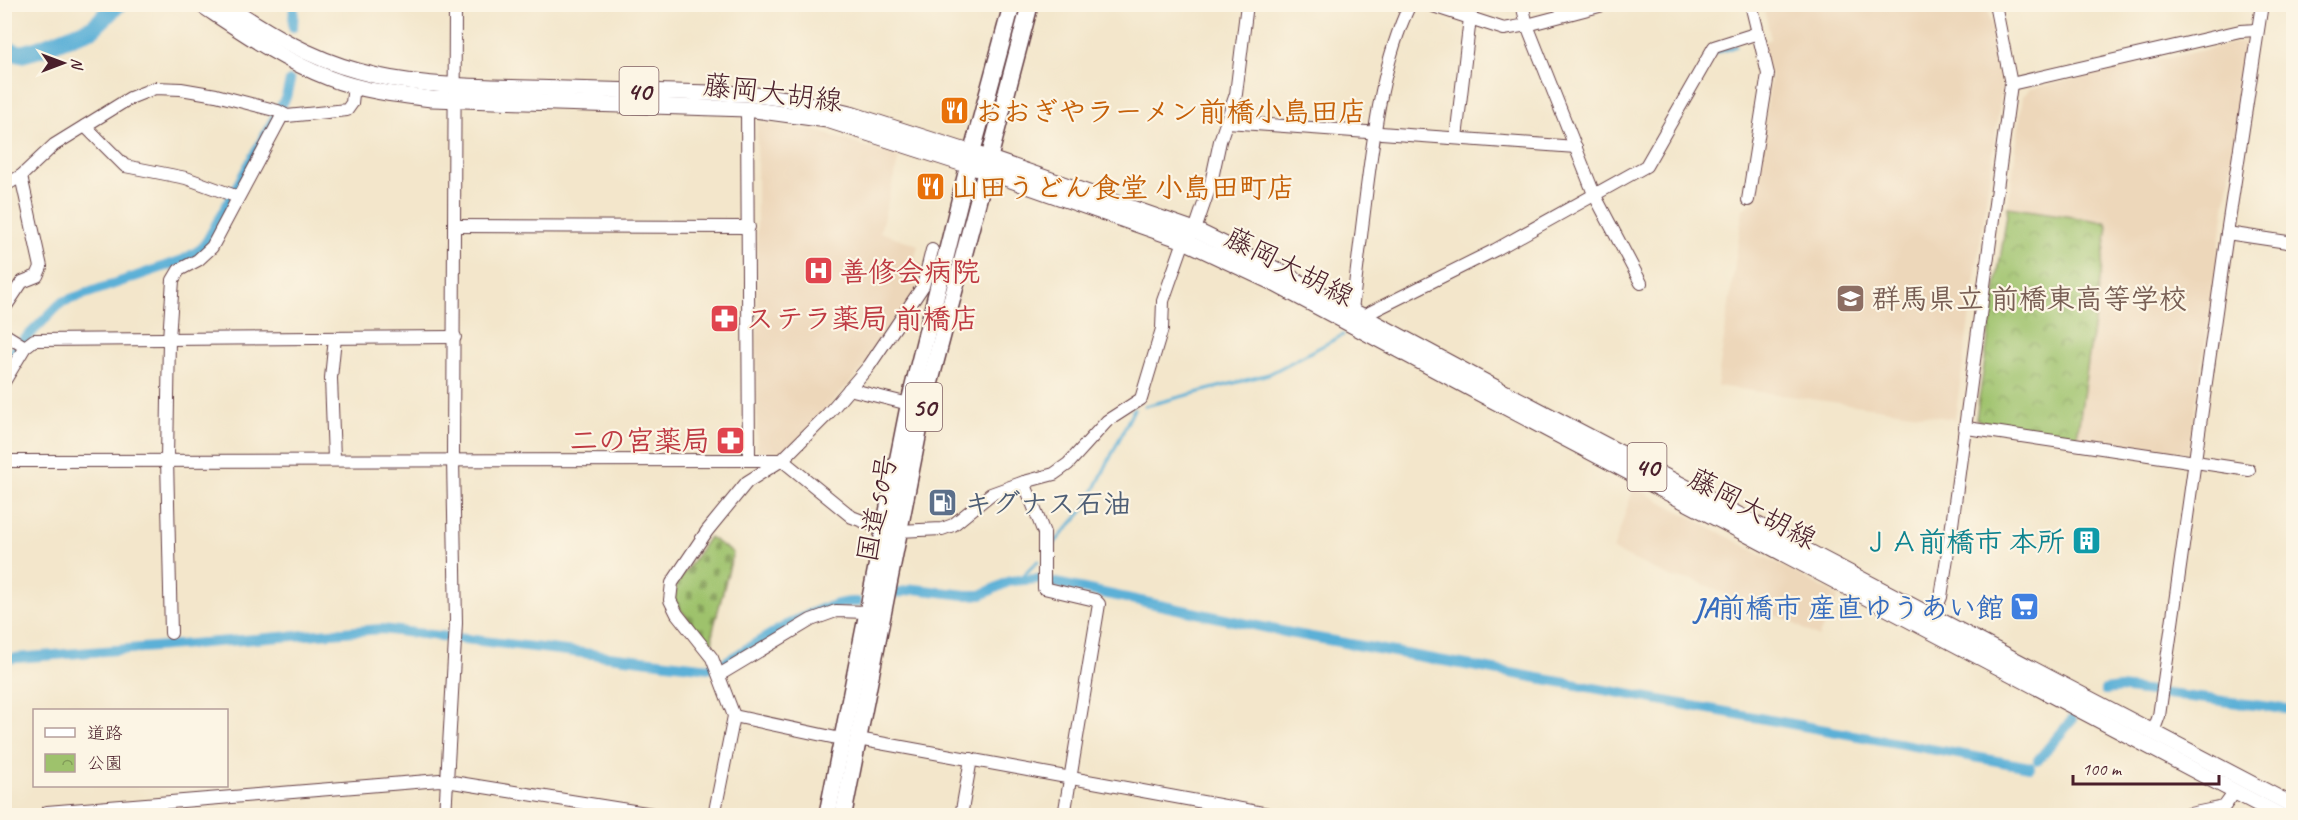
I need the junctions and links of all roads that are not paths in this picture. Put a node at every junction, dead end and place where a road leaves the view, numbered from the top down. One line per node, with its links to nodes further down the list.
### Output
1 (225, 4): 20 (main road, 藤岡大胡線 / 40)
2 (455, 4): 20 (street)
3 (1012, 4): 28 (highway, 国道50号 / 50)
4 (1030, 4): 28 (highway, 国道50号 / 50)
5 (1247, 4): 23 (street)
6 (1410, 4): 25 (street)
7 (1426, 4): 14 (street)
8 (1522, 4): 15 (street)
9 (1607, 4): 15 (street)
10 (1751, 4): 17 (street)
11 (1995, 4): 18 (street)
12 (2262, 4): 16 (street)
13 (203, 6): 19 (main road, 藤岡大胡線 / 40)
14 (1470, 18): 15 (street); 26 (street)
15 (1527, 25): 27 (street)
16 (2257, 30): 18 (street); 36 (street)
17 (1758, 33): 32 (street); 33 (street)
18 (2011, 84): 51 (street)
19 (354, 85): 20 (main road, 藤岡大胡線 / 40); 22 (street)
20 (454, 92): 21 (main road, 藤岡大胡線 / 40); 28 (main road, 藤岡大胡線 / 40); 34 (street)
21 (747, 109): 28 (main road, 藤岡大胡線 / 40); 35 (street)
22 (283, 114): 24 (street); 31 (street)
23 (1227, 122): 25 (street); 37 (street)
24 (86, 126): 29 (street); 31 (street)
25 (1374, 131): 26 (street); 42 (street)
26 (1456, 138): 27 (street)
27 (1576, 147): 32 (street)
28 (978, 162): 37 (main road, 藤岡大胡線 / 40); 50 (highway, 国道50号 / 50); 61 (highway, 国道50号 / 50)
29 (21, 176): 30 (street); 41 (street)
30 (4, 186)
31 (234, 195): 46 (street)
32 (1594, 195): 40 (street); 42 (street)
33 (1748, 200)
34 (454, 226): 35 (street); 44 (street)
35 (749, 227): 55 (street)
36 (2227, 233): 38 (street); 58 (street)
37 (1189, 236): 42 (main road, 藤岡大胡線 / 40); 60 (street); 63 (main road, 藤岡大胡線 / 40)
38 (2294, 243)
39 (932, 250): 49 (street)
40 (1641, 283)
41 (4, 309)
42 (1358, 313): 63 (main road, 藤岡大胡線 / 40)
43 (4, 334): 47 (street)
44 (455, 337): 45 (street); 54 (street)
45 (335, 338): 46 (street); 53 (street)
46 (169, 339): 47 (street); 52 (street)
47 (22, 346): 48 (street)
48 (4, 382)
49 (849, 389): 50 (street); 56 (street)
50 (909, 404): 61 (highway, 国道50号 / 50)
51 (1966, 428): 58 (street); 63 (street)
52 (168, 459): 53 (street); 57 (street); 64 (street)
53 (334, 459): 54 (street)
54 (453, 459): 55 (street); 71 (street)
55 (749, 460): 56 (street)
56 (782, 460): 61 (street); 65 (street)
57 (4, 461)
58 (2194, 462): 59 (street); 67 (street)
59 (2249, 470)
60 (1024, 482): 61 (street); 70 (street)
61 (891, 530): 62 (highway, 国道50号 / 50); 68 (highway, 国道50号 / 50)
62 (866, 612): 65 (street); 68 (highway, 国道50号 / 50)
63 (1930, 623): 67 (main road, 藤岡大胡線 / 40); 72 (main road, 藤岡大胡線 / 40)
64 (171, 633)
65 (719, 675): 66 (street)
66 (734, 716): 68 (street); 77 (street)
67 (2153, 732): 73 (main road, 藤岡大胡線 / 40)
68 (850, 739): 69 (street); 78 (highway, 国道50号 / 50); 79 (highway, 国道50号 / 50)
69 (972, 759): 70 (street); 80 (street)
70 (1069, 778): 81 (street); 82 (street)
71 (447, 781): 74 (street); 75 (street); 76 (street)
72 (2234, 793): 83 (street); 84 (main road, 藤岡大胡線 / 40)
73 (2294, 806)
74 (47, 812)
75 (445, 816)
76 (665, 816)
77 (714, 816)
78 (827, 816)
79 (843, 816)
80 (961, 816)
81 (1064, 816)
82 (1280, 816)
83 (2180, 816)
84 (2281, 816)

